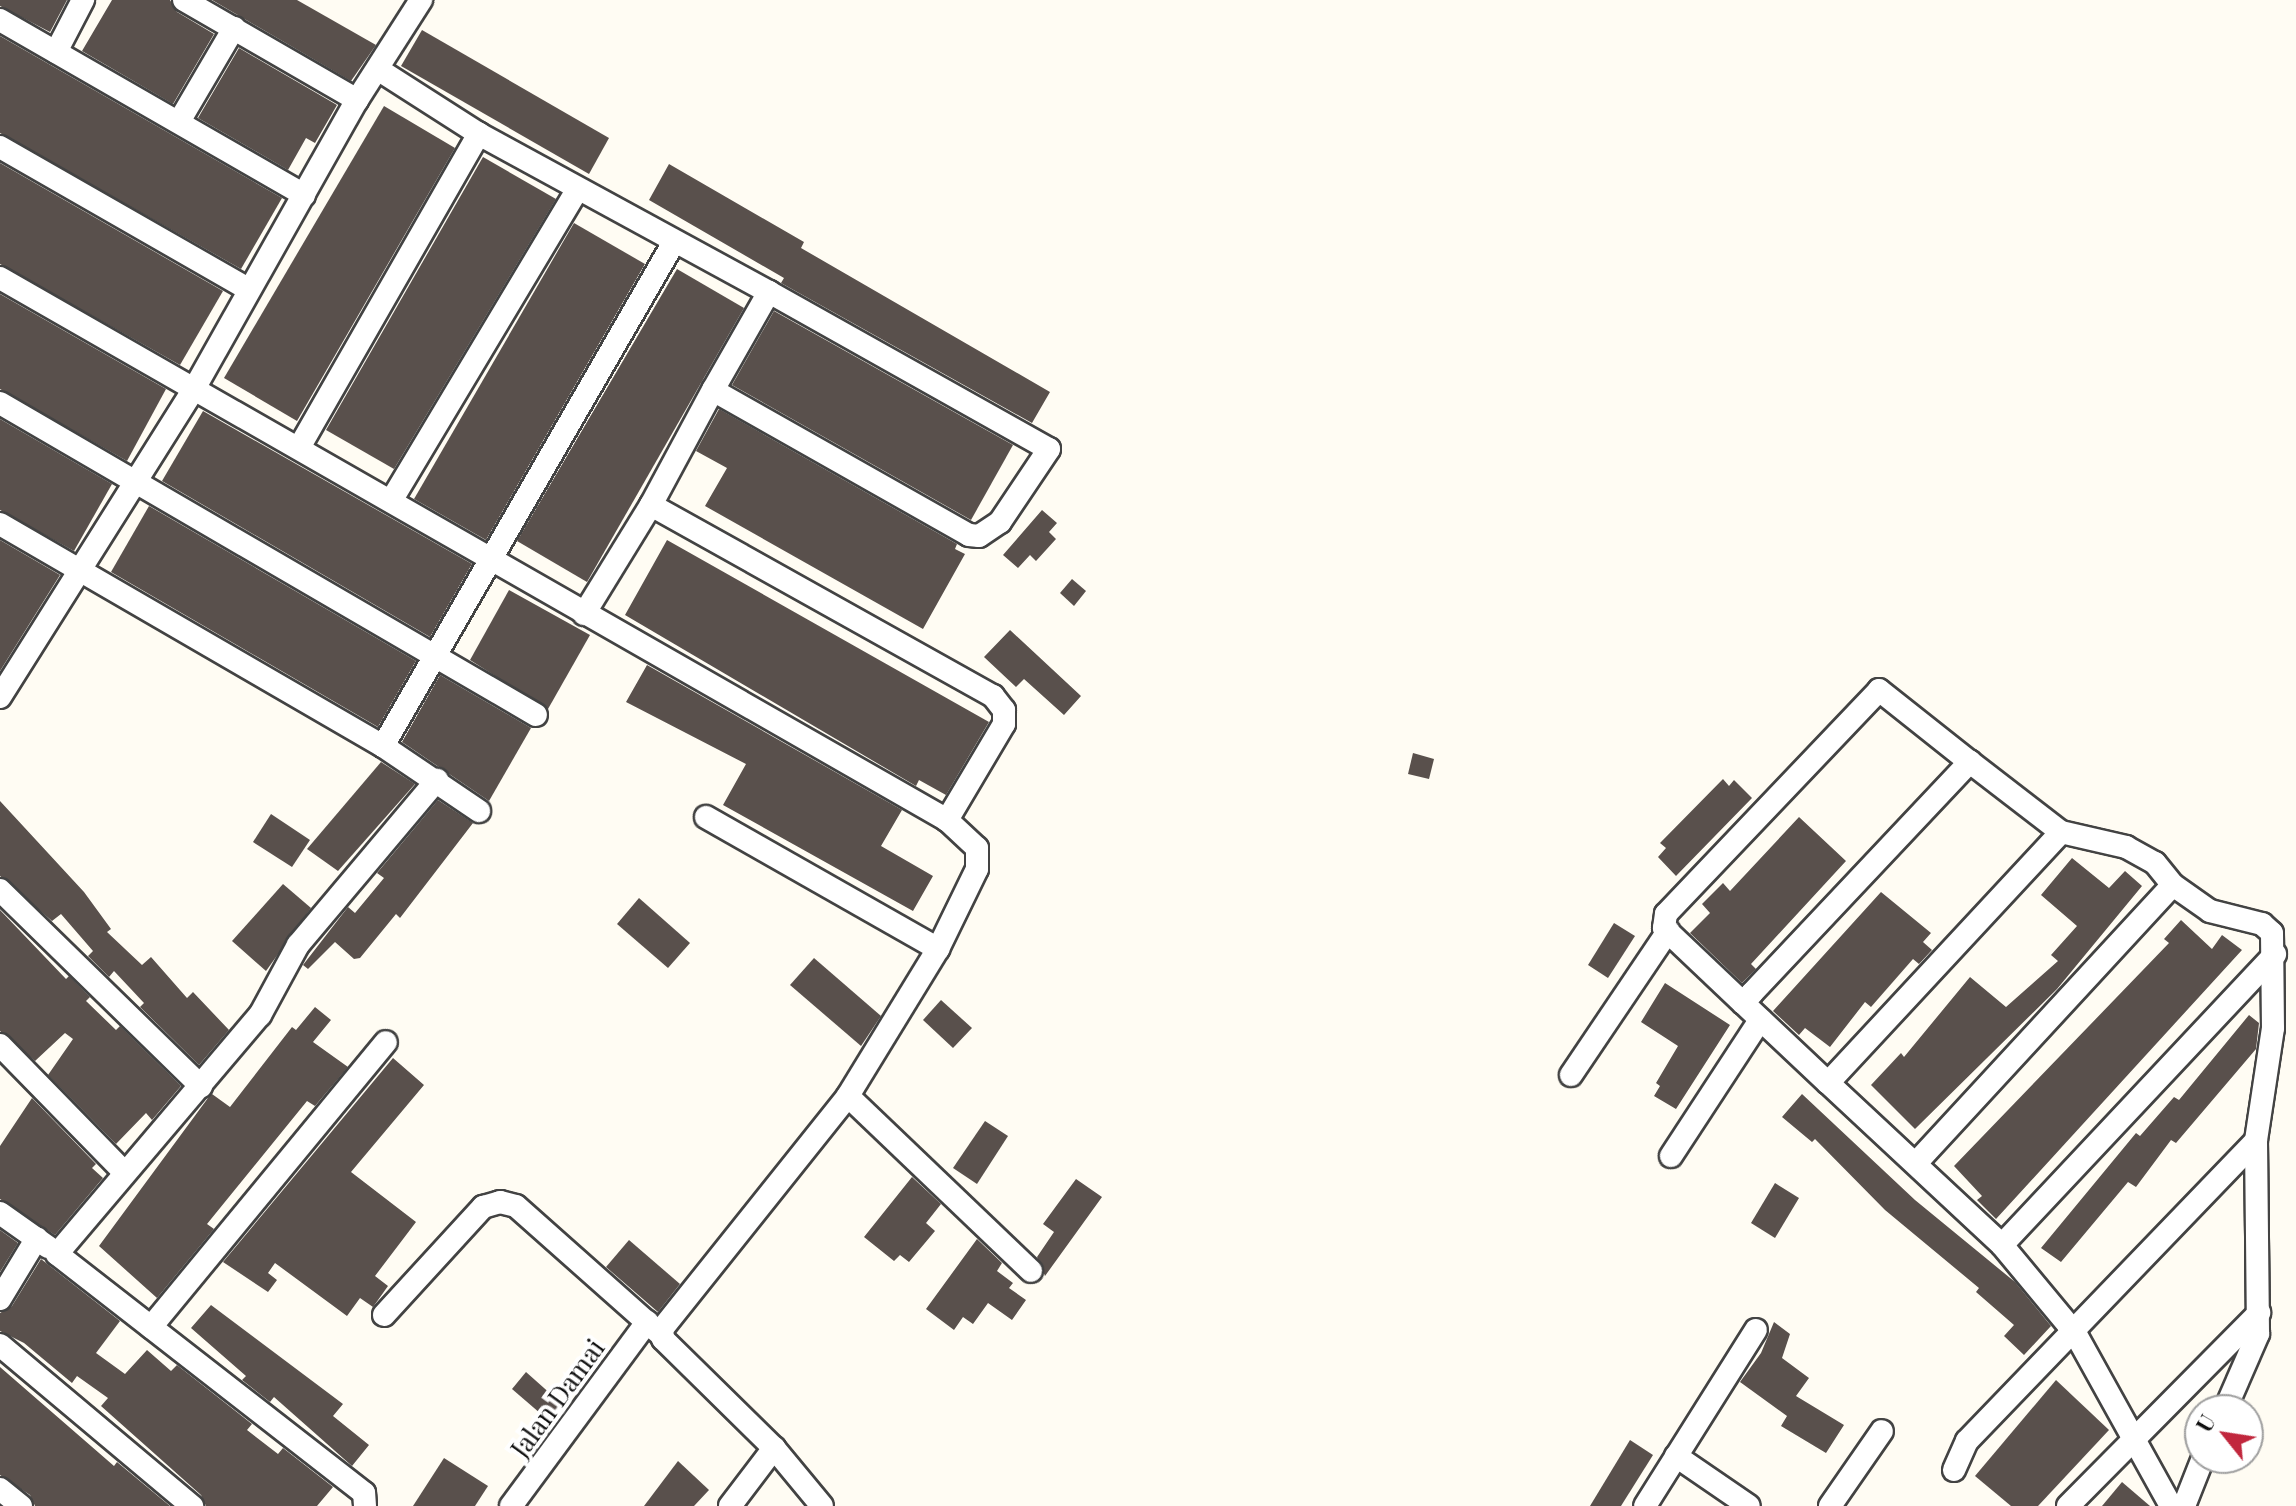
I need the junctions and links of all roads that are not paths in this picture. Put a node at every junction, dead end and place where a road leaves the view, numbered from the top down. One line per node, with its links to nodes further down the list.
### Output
1 (83, 0): 6 (street)
2 (184, 0): 5 (street)
3 (421, 0): 7 (street)
4 (0, 20): 6 (street)
5 (234, 28): 8 (street); 9 (street)
6 (56, 52): 9 (street)
7 (379, 70): 8 (street); 10 (street)
8 (357, 100): 13 (street)
9 (180, 120): 13 (street)
10 (479, 134): 12 (street); 21 (street)
11 (0, 147): 16 (street)
12 (578, 189): 14 (street); 23 (street)
13 (304, 195): 16 (street)
14 (674, 242): 17 (street); 26 (street)
15 (0, 278): 18 (street, Jalan Damai)
16 (248, 289): 18 (street)
17 (769, 292): 19 (street); 19 (street)
18 (194, 389): 21 (street, Jalan Damai); 22 (street)
19 (713, 390): 24 (street)
20 (0, 403): 22 (street)
21 (300, 446): 23 (street, Jalan Damai)
22 (136, 483): 27 (street); 29 (street)
23 (391, 501): 26 (street, Jalan Damai)
24 (651, 505): 28 (street); 38 (street)
25 (0, 524): 27 (street)
26 (489, 558): 28 (street, Jalan Damai); 29 (street)
27 (81, 570): 30 (street); 33 (street)
28 (584, 614): 38 (street, Jalan Damai)
29 (436, 654): 32 (street); 33 (street)
30 (10, 660): 31 (street)
31 (0, 697)
32 (536, 715)
33 (383, 746): 35 (street)
34 (1970, 762): 39 (street); 42 (street); 45 (street)
35 (437, 780): 36 (street); 51 (street)
36 (479, 811)
37 (706, 817): 43 (street)
38 (947, 820): 43 (street, Jalan Damai)
39 (2061, 832): 40 (street); 50 (street)
40 (2173, 885): 44 (street); 55 (street)
41 (0, 890): 51 (street)
42 (1668, 931): 45 (street); 49 (street)
43 (938, 949): 52 (street, Jalan Damai)
44 (2275, 954): 53 (street); 59 (street)
45 (1743, 1003): 46 (street)
46 (1760, 1020): 50 (street); 54 (street)
47 (386, 1042): 65 (street)
48 (0, 1045): 56 (street)
49 (1571, 1075)
50 (1828, 1083): 55 (street)
51 (201, 1086): 56 (street)
52 (848, 1096): 61 (street); 66 (street, Jalan Damai)
53 (2256, 1141): 63 (street); 68 (street)
54 (1671, 1156)
55 (1917, 1162): 59 (street)
56 (124, 1172): 60 (street)
57 (0, 1213): 58 (street)
58 (37, 1238): 60 (street); 62 (street)
59 (2002, 1245): 68 (street)
60 (57, 1254): 65 (street)
61 (1031, 1271)
62 (0, 1299)
63 (2259, 1313): 70 (street); 72 (street)
64 (384, 1315): 66 (street)
65 (151, 1327): 80 (street)
66 (653, 1328): 73 (street); 81 (street, Jalan Damai)
67 (1756, 1330): 74 (street)
68 (2075, 1333): 72 (street); 75 (street)
69 (0, 1345): 79 (street)
70 (2233, 1394)
71 (1882, 1431): 86 (street)
72 (2134, 1437): 87 (street); 88 (street)
73 (774, 1448): 82 (street); 83 (street)
74 (1676, 1456): 84 (street); 85 (street)
75 (1954, 1470)
76 (2197, 1474): 89 (street)
77 (0, 1489): 78 (street)
78 (21, 1506)
79 (192, 1506)
80 (365, 1506)
81 (511, 1506)
82 (730, 1506)
83 (822, 1506)
84 (1645, 1506)
85 (1749, 1506)
86 (1830, 1506)
87 (2068, 1506)
88 (2171, 1506)
89 (2184, 1506)

